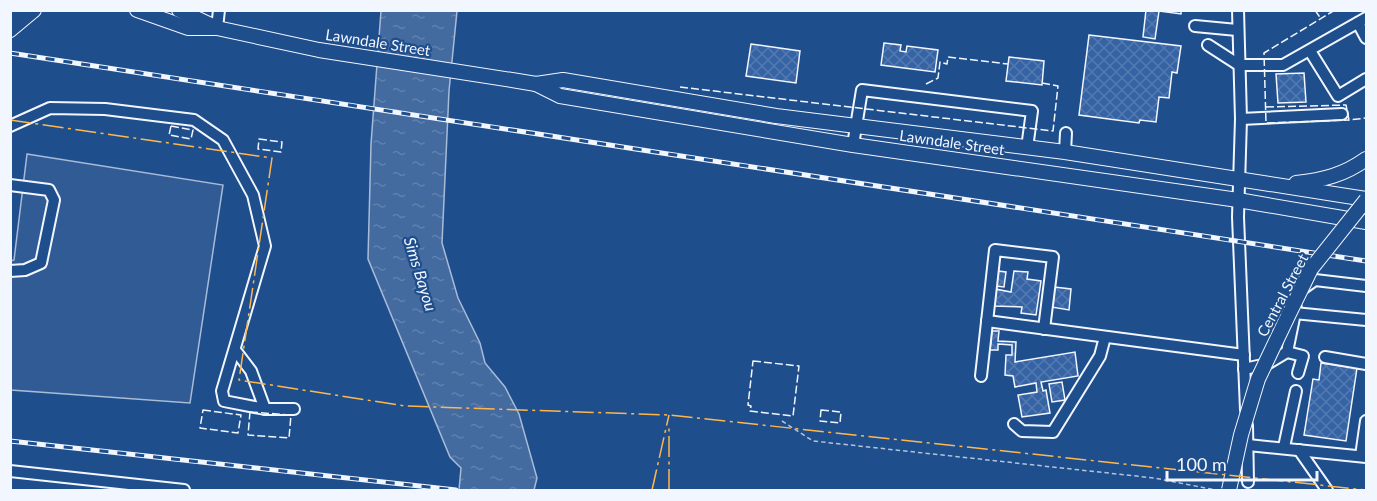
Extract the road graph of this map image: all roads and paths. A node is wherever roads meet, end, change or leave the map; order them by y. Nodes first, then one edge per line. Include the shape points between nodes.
1 (16, 10) edge
2 (34, 10) edge
3 (137, 10) edge
4 (179, 10) edge
5 (219, 10) edge
6 (1238, 10) edge
7 (10, 15) edge
8 (1362, 20) edge
9 (1195, 26) dead end
10 (217, 28) junction
11 (10, 30) edge
12 (1237, 30) junction
13 (1366, 38) edge
14 (1208, 45) dead end
15 (1310, 51) junction
16 (1239, 65) junction
17 (1366, 79) edge
18 (536, 84) junction
19 (1342, 114) dead end
20 (1241, 119) junction
21 (10, 126) edge
22 (856, 127) junction
23 (1066, 133) dead end
24 (853, 145) junction
25 (1027, 148) junction
26 (1065, 152) junction
27 (1366, 159) edge
28 (1239, 178) junction
29 (10, 185) edge
30 (1279, 185) junction
31 (1366, 199) edge
32 (1238, 200) junction
33 (1366, 222) edge
34 (10, 271) edge
35 (1366, 286) edge
36 (1294, 313) junction
37 (1366, 320) edge
38 (987, 321) junction
39 (1044, 329) junction
40 (1105, 337) junction
41 (235, 350) junction
42 (1287, 352) junction
43 (1244, 355) junction
44 (1325, 357) dead end
45 (1366, 364) edge
46 (1244, 369) junction
47 (1298, 373) dead end
48 (981, 376) dead end
49 (1296, 391) dead end
50 (265, 409) junction
51 (294, 409) dead end
52 (782, 421) dead end
53 (1366, 421) edge
54 (1014, 424) dead end
55 (1248, 445) junction
56 (1284, 447) junction
57 (1299, 450) junction
58 (1364, 456) edge
59 (10, 471) edge
60 (1248, 482) dead end
61 (183, 490) edge
62 (1217, 490) edge
63 (1229, 490) edge
64 (1327, 490) edge

1 - 7 main road
2 - 11 main road
3 - 10 main road, Lawndale Street via 188,28
4 - 10 main road, Lawndale Street
5 - 10 street
6 - 12 street, Central Street
8 - 13 street
8 - 15 street
9 - 12 street
10 - 18 main road, Lawndale Street via 319,50
12 - 16 street, Central Street
14 - 16 street
15 - 16 street via 1283,65
15 - 17 street via 1338,96
16 - 20 street, Central Street
18 - 22 main road, Lawndale Street via 563,80
18 - 24 main road, Lawndale Street via 560,96
19 - 20 street
20 - 28 street, Central Street
21 - 41 street via 50,108 105,109 194,120 223,140 253,195 265,246
22 - 24 street
22 - 25 main road, Lawndale Street
22 - 25 street via 862,90 924,95 1032,111
23 - 26 street
24 - 32 main road, Lawndale Street
25 - 26 main road, Lawndale Street
26 - 28 main road, Lawndale Street
27 - 30 main road via 1325,180
28 - 30 main road, Lawndale Street
28 - 32 street, Central Street
29 - 34 street via 49,190 54,200 41,263
30 - 31 main road, Lawndale Street
31 - 63 main road, Central Street, bridge via 1311,269 1288,316 1258,380
32 - 33 main road, Lawndale Street
32 - 43 street, Central Street
35 - 36 street via 1315,280 1301,290
36 - 37 street
36 - 42 street
38 - 39 street
38 - 39 street via 995,250 1053,257
38 - 48 street
39 - 40 street
40 - 43 street
40 - 54 street via 1101,356 1053,432 1022,431
41 - 50 street via 251,371
41 - 50 street via 222,391 224,401
42 - 46 street via 1267,364
42 - 47 street via 1304,356
43 - 46 street, Central Street
44 - 45 street
46 - 55 street, Central Street
49 - 56 street
50 - 51 street
52 - 62 path via 813,441 1154,478
53 - 58 street
55 - 56 street
55 - 60 street, Central Street
56 - 57 street
57 - 58 street
57 - 64 street
59 - 61 street

